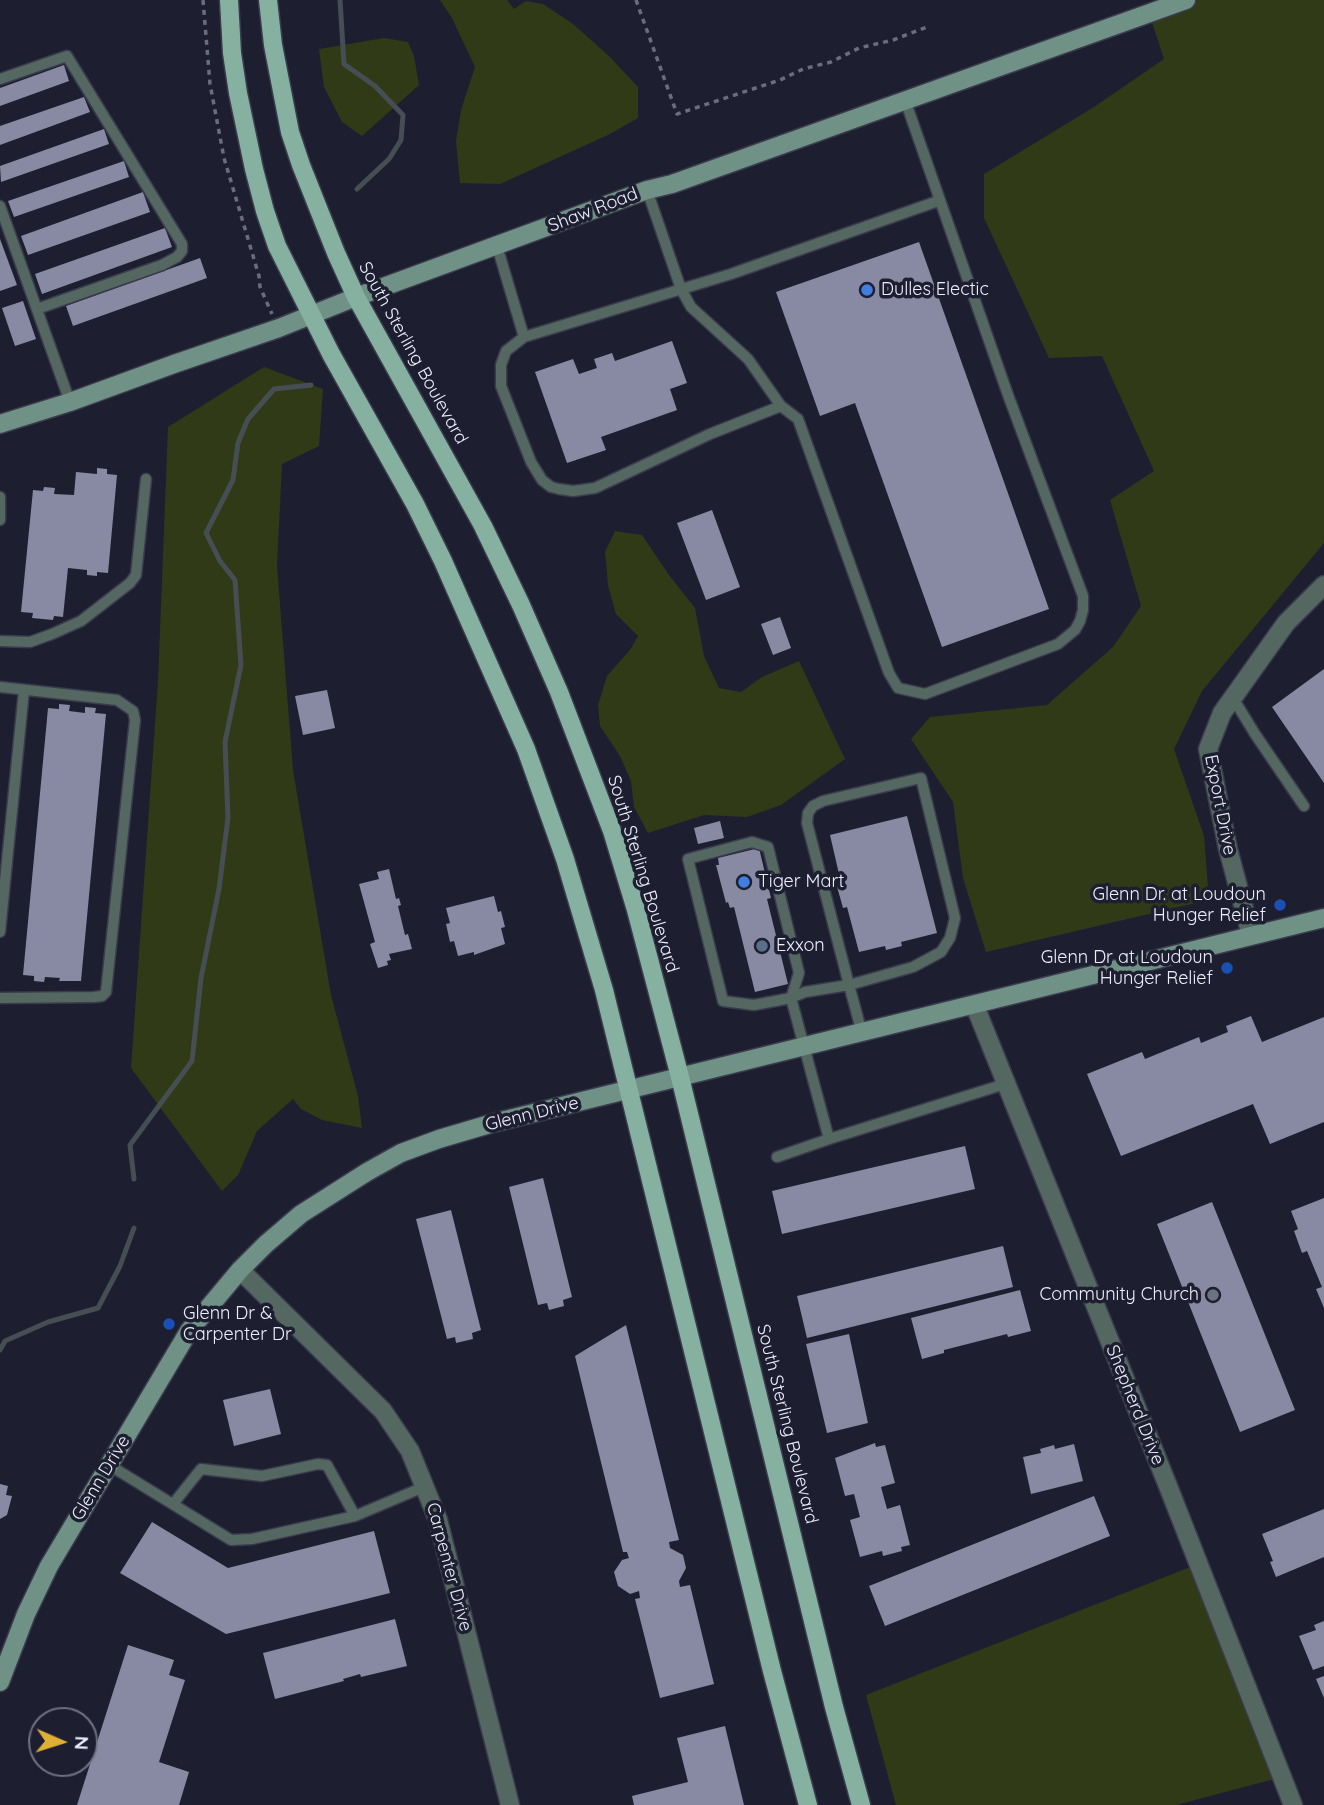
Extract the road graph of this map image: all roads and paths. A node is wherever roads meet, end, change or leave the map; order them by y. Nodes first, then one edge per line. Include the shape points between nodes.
1 (203, 0) edge
2 (229, 0) edge
3 (268, 0) edge
4 (636, 0) edge
5 (1186, 0) edge
6 (927, 27) dead end
7 (0, 79) edge
8 (905, 100) junction
9 (647, 190) junction
10 (939, 201) junction
11 (0, 206) edge
12 (497, 246) junction
13 (681, 289) junction
14 (356, 297) junction
15 (37, 309) junction
16 (311, 315) junction
17 (279, 328) junction
18 (524, 337) junction
19 (70, 402) junction
20 (781, 406) junction
21 (0, 424) edge
22 (146, 479) dead end
23 (0, 497) edge
24 (0, 518) edge
25 (1324, 585) edge
26 (0, 641) edge
27 (0, 687) edge
28 (24, 690) junction
29 (1233, 698) junction
30 (1304, 806) dead end
31 (1324, 918) edge
32 (0, 932) edge
33 (1251, 936) junction
34 (849, 985) junction
35 (0, 998) edge
36 (791, 998) junction
37 (975, 1006) junction
38 (862, 1032) junction
39 (802, 1047) junction
40 (680, 1077) junction
41 (1005, 1084) junction
42 (629, 1089) junction
43 (829, 1139) junction
44 (777, 1157) dead end
45 (240, 1270) junction
46 (109, 1465) junction
47 (426, 1486) junction
48 (173, 1504) junction
49 (355, 1516) junction
50 (4, 1655) edge
51 (0, 1682) edge
52 (510, 1805) edge
53 (808, 1805) edge
54 (861, 1805) edge
55 (1293, 1805) edge

1 - 17 path via 210,83 224,158 260,287
2 - 16 main road via 238,93 260,190 277,246
3 - 14 main road, South Sterling Boulevard via 290,132
4 - 6 path via 677,114
5 - 8 street, Shaw Road
7 - 15 lane via 66,56 182,244 177,257 162,265
8 - 9 street, Shaw Road
8 - 10 lane
9 - 12 street, Shaw Road
9 - 13 lane
10 - 13 lane
10 - 20 lane via 1083,596 1075,629 1058,644 925,694 898,688 798,419
11 - 15 lane
12 - 14 street, Shaw Road
12 - 18 lane
13 - 18 lane
13 - 20 lane via 691,307 748,359
14 - 16 street, Shaw Road
14 - 40 main road, South Sterling Boulevard via 483,526 559,692 612,831
15 - 19 lane
16 - 17 street, Shaw Road
16 - 42 main road via 415,504 526,748 585,923
17 - 19 street, Shaw Road
18 - 20 lane via 506,351 501,386 531,462 551,487 573,491 596,488
19 - 21 street, Shaw Road
22 - 26 lane via 136,575 130,583 62,630 30,642
23 - 24 lane
25 - 29 street, Export Drive via 1286,623
27 - 28 lane
28 - 32 lane
28 - 35 lane via 117,699 133,712 135,720 106,992 94,997
29 - 30 lane
29 - 33 street, Export Drive via 1208,749
31 - 33 street, Glenn Drive
33 - 37 street, Glenn Drive
34 - 34 lane via 808,813 823,801 921,778 955,918 950,938 941,952 914,967
34 - 36 lane
34 - 38 lane
36 - 36 lane via 799,973 768,847 752,842 688,859 723,1001 754,1005
36 - 39 lane
37 - 38 street, Glenn Drive
37 - 41 street, Shepherd Drive
38 - 39 street, Glenn Drive
39 - 40 street, Glenn Drive
39 - 43 lane
40 - 42 street, Glenn Drive
40 - 54 main road, South Sterling Boulevard
41 - 43 lane
41 - 55 street, Shepherd Drive
42 - 45 street, Glenn Drive via 401,1153 301,1214
42 - 53 main road
43 - 44 lane
45 - 46 street, Glenn Drive via 189,1331
45 - 47 street, Carpenter Drive via 383,1411 410,1451
46 - 48 lane
46 - 50 street, Glenn Drive via 50,1564
47 - 49 lane
47 - 52 street, Carpenter Drive
48 - 49 lane via 231,1540
48 - 49 lane via 201,1469 262,1476 317,1464 327,1465
50 - 51 street, Glenn Drive

